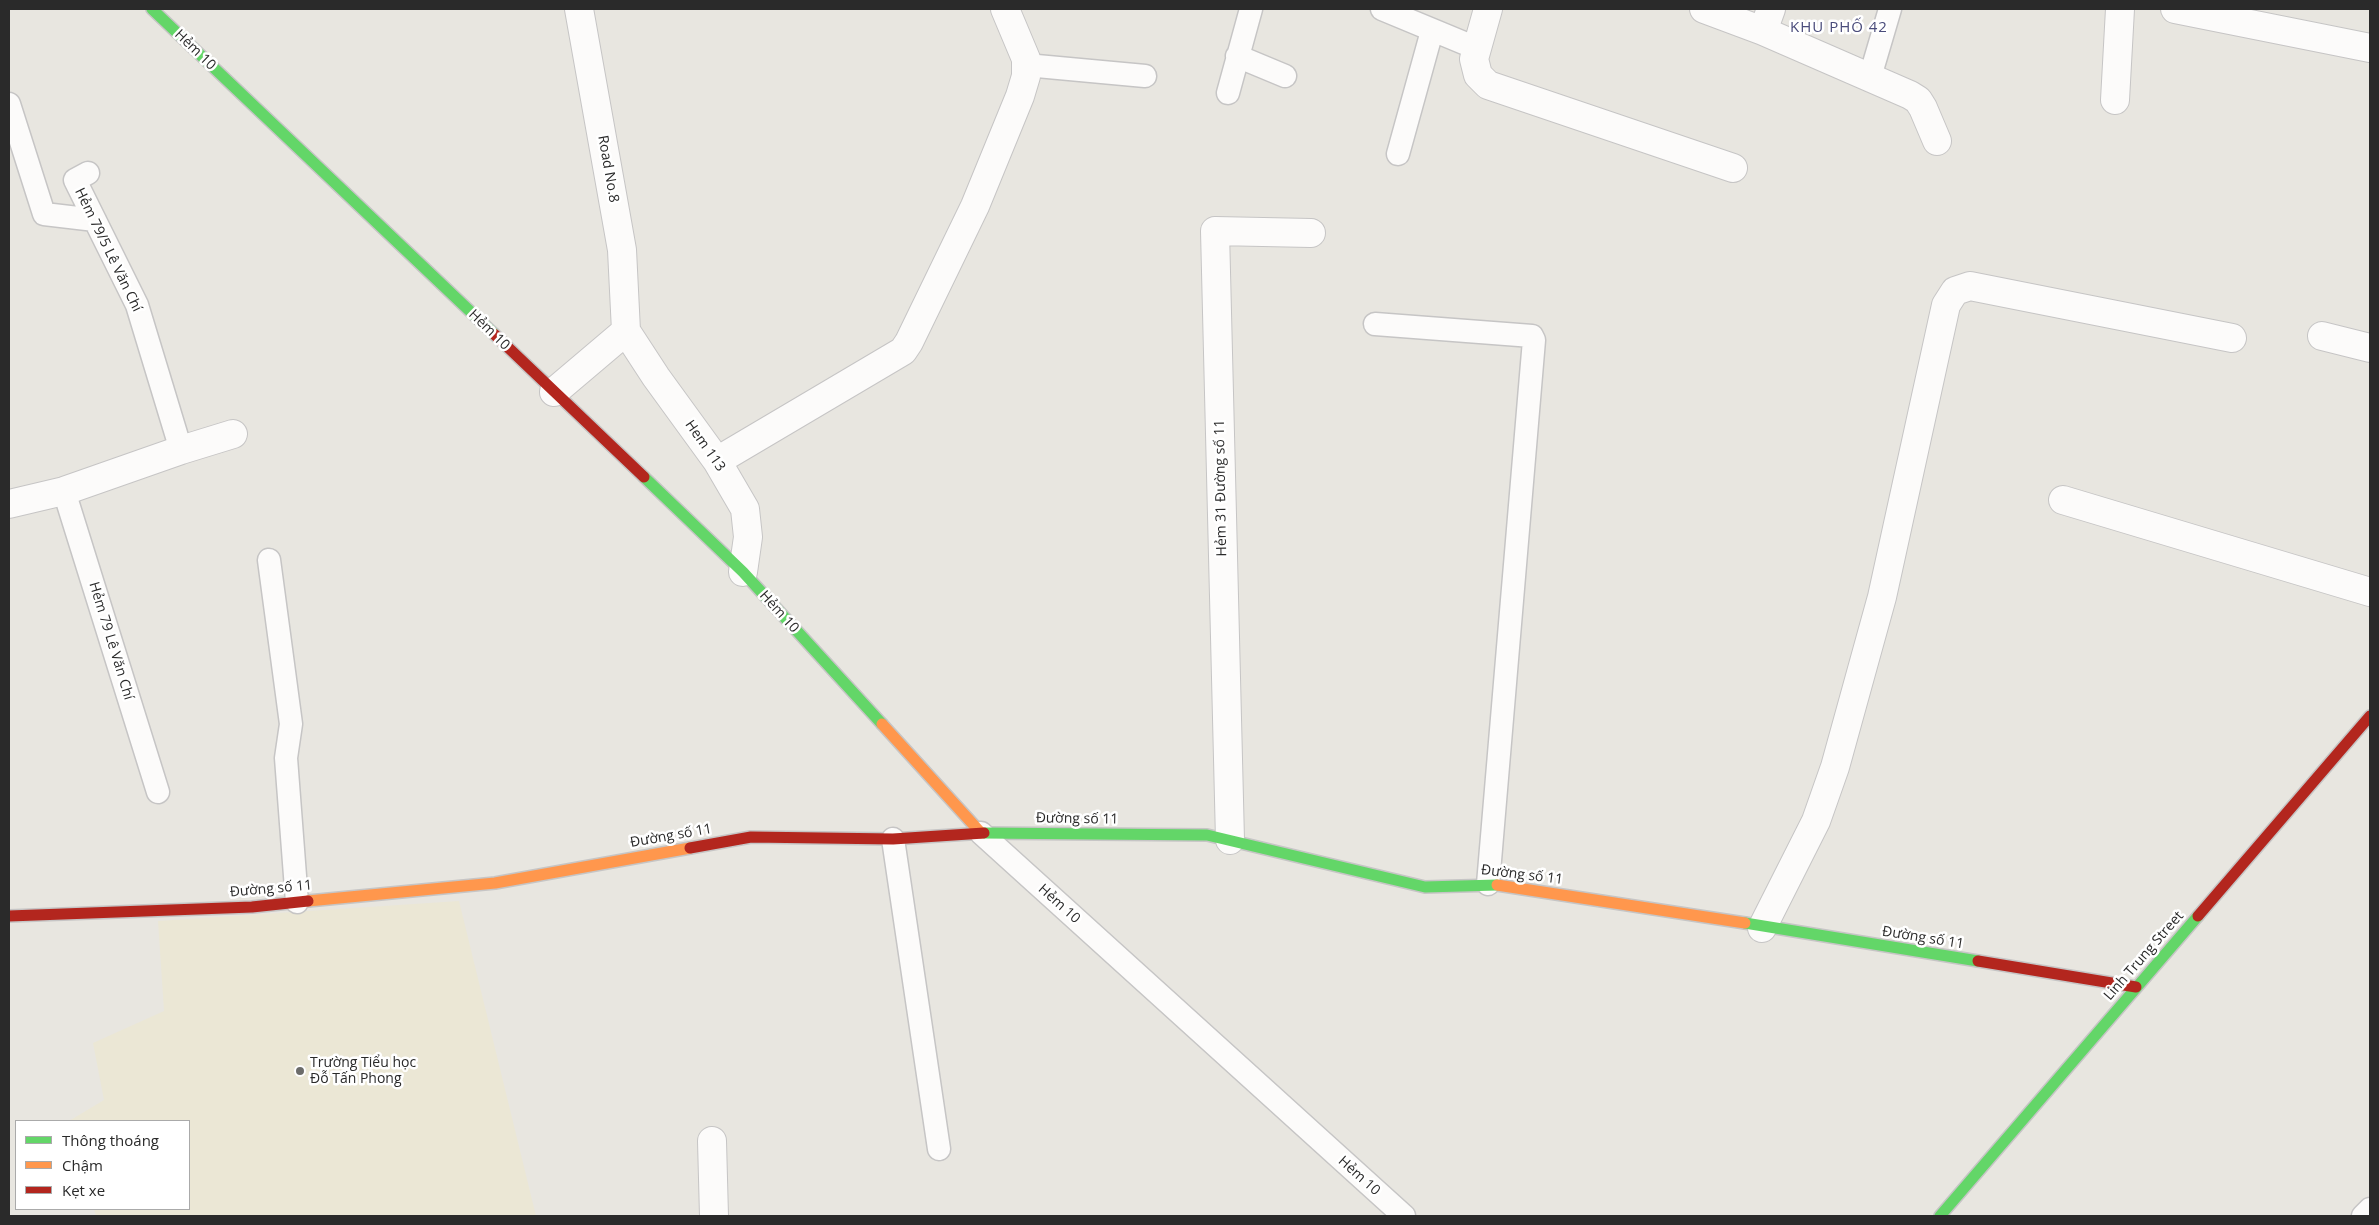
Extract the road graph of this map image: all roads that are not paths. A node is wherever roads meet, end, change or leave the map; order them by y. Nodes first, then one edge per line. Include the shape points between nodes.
1 (152, 9) edge
2 (579, 9) edge
3 (1005, 9) edge
4 (1251, 9) edge
5 (1382, 9) edge
6 (1488, 9) edge
7 (1704, 9) edge
8 (1890, 9) edge
9 (2120, 9) edge
10 (2175, 9) edge
11 (1767, 20) edge
12 (1432, 31) junction
13 (1476, 48) junction
14 (2370, 48) edge
15 (1237, 56) junction
16 (1026, 66) junction
17 (1145, 76) dead end
18 (1285, 76) dead end
19 (1870, 78) junction
20 (1228, 93) dead end
21 (2115, 100) dead end
22 (9, 104) edge
23 (1937, 141) dead end
24 (1398, 154) dead end
25 (1732, 168) dead end
26 (88, 173) dead end
27 (95, 220) junction
28 (1311, 233) dead end
29 (1375, 324) dead end
30 (626, 331) junction
31 (2322, 336) dead end
32 (2232, 338) dead end
33 (2370, 348) edge
34 (554, 392) junction
35 (233, 434) dead end
36 (181, 450) junction
37 (717, 461) junction
38 (64, 491) junction
39 (2063, 500) dead end
40 (9, 504) edge
41 (269, 560) dead end
42 (743, 572) junction
43 (2370, 592) edge
44 (2370, 716) edge
45 (158, 792) dead end
46 (981, 833) junction
47 (893, 839) junction
48 (1230, 840) junction
49 (1488, 884) junction
50 (297, 902) junction
51 (9, 916) edge
52 (1762, 928) junction
53 (2136, 987) junction
54 (712, 1141) dead end
55 (939, 1148) dead end
56 (2370, 1209) edge
57 (714, 1216) edge
58 (1404, 1216) edge
59 (1940, 1216) edge
60 (2363, 1216) edge

1 - 34 street, Hẻm 10
2 - 30 street, Road No.8 via 622,250
3 - 16 street
4 - 15 lane
5 - 12 lane
6 - 13 street
7 - 11 street
8 - 19 lane
9 - 21 street
10 - 14 street
11 - 19 street
12 - 13 lane
12 - 24 lane
13 - 25 street via 1474,59 1478,75 1488,85
15 - 18 lane
15 - 20 lane
16 - 17 lane
16 - 37 street via 1020,96 975,206 903,351
19 - 23 street via 1918,100
22 - 27 lane via 44,214
26 - 27 lane, Hẻm 79/5 Lê Văn Chí via 74,180
27 - 36 lane, Hẻm 79/5 Lê Văn Chí via 137,305
28 - 48 street, Hẻm 31 Đường số 11 via 1215,231
29 - 49 lane via 1532,336 1534,340
30 - 34 street
30 - 37 street, Hem 113
31 - 33 street
32 - 52 street via 1970,286 1955,292 1946,305 1882,597 1835,767 1816,821
34 - 42 street, Hẻm 10
35 - 36 street
36 - 38 street
37 - 42 street, Hem 113 via 745,509 748,537
38 - 40 street
38 - 45 lane, Hẻm 79 Lê Văn Chí
39 - 43 street
41 - 50 lane via 291,724 286,758
42 - 46 street, Hẻm 10
44 - 53 street, Linh Trung Street
46 - 47 street, Đường số 11
46 - 48 street, Đường số 11 via 1207,835
46 - 58 lane, Hẻm 10
47 - 50 street, Đường số 11 via 751,837 495,883
47 - 55 lane
48 - 49 street, Đường số 11 via 1425,887
49 - 52 street, Đường số 11 via 1641,906
50 - 51 street, Đường số 11 via 252,907
52 - 53 street, Đường số 11
53 - 59 street, Linh Trung Street
54 - 57 street
56 - 60 lane

